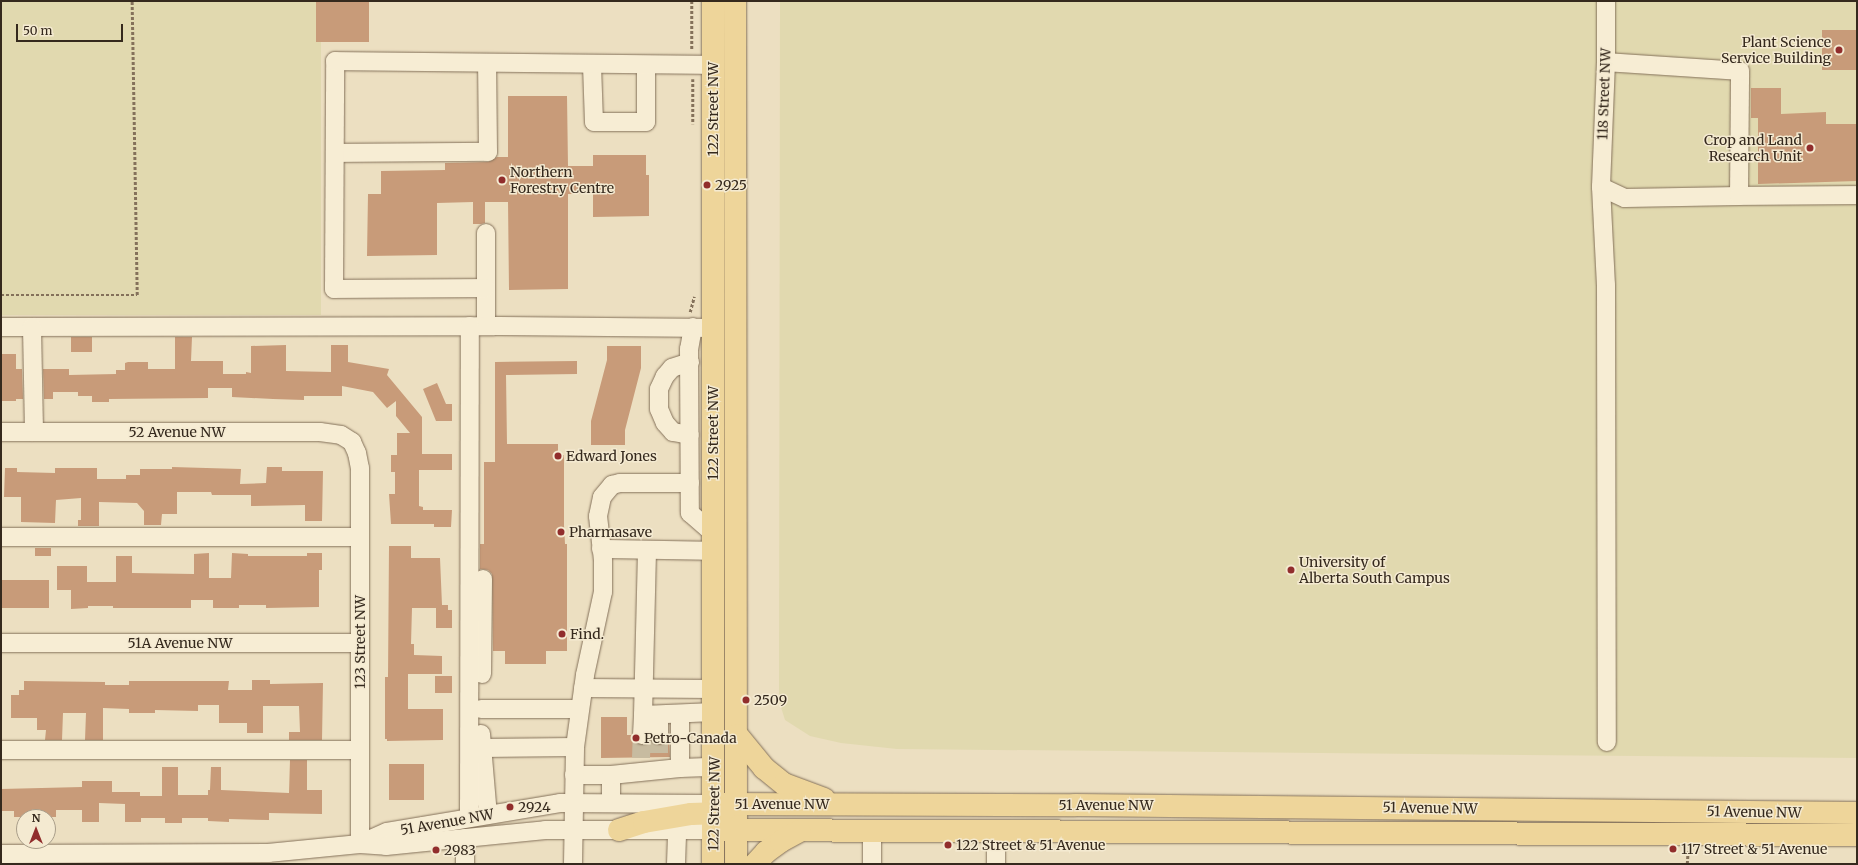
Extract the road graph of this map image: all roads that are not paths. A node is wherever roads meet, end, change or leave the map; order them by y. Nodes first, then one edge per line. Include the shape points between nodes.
1 (713, 1) edge
2 (735, 1) edge
3 (1606, 1) edge
4 (1606, 62) junction
5 (487, 63) junction
6 (592, 64) junction
7 (646, 65) junction
8 (703, 66) junction
9 (334, 153) junction
10 (1601, 187) junction
11 (1857, 195) edge
12 (1739, 196) junction
13 (486, 233) dead end
14 (486, 288) junction
15 (478, 326) junction
16 (1, 327) edge
17 (32, 327) junction
18 (697, 327) junction
19 (690, 362) junction
20 (1, 432) edge
21 (34, 432) junction
22 (690, 435) junction
23 (352, 442) joint
24 (690, 483) junction
25 (1, 537) edge
26 (360, 537) junction
27 (713, 542) junction
28 (601, 549) junction
29 (646, 550) junction
30 (483, 579) dead end
31 (1, 643) edge
32 (360, 643) junction
33 (583, 688) junction
34 (643, 689) junction
35 (714, 689) junction
36 (481, 709) junction
37 (579, 709) junction
38 (714, 712) junction
39 (680, 714) junction
40 (651, 715) junction
41 (651, 735) tunnel mouth
42 (737, 735) junction
43 (1607, 742) dead end
44 (575, 747) junction
45 (481, 748) junction
46 (1, 750) edge
47 (360, 750) junction
48 (715, 767) junction
49 (680, 768) junction
50 (574, 775) junction
51 (610, 775) junction
52 (573, 802) junction
53 (611, 802) junction
54 (840, 804) junction
55 (901, 805) junction
56 (1857, 813) edge
57 (488, 815) junction
58 (714, 816) junction
59 (469, 818) junction
60 (737, 818) junction
61 (573, 830) junction
62 (619, 830) junction
63 (677, 830) junction
64 (801, 830) junction
65 (872, 831) junction
66 (996, 832) junction
67 (1857, 835) edge
68 (465, 838) junction
69 (360, 844) junction
70 (12, 857) edge
71 (465, 864) edge
72 (573, 864) edge
73 (676, 864) edge
74 (713, 864) edge
75 (736, 864) edge
76 (755, 864) edge
77 (872, 864) edge
78 (996, 864) edge

1 - 8 main road, 122 Street NW
2 - 42 main road, 122 Street NW
3 - 4 street, 118 Street NW
4 - 10 street, 118 Street NW
4 - 12 street via 1740,71
5 - 6 street
5 - 9 street via 488,152
5 - 9 street via 335,61
6 - 7 street
6 - 7 street via 594,122 646,122
7 - 8 street
8 - 18 main road, 122 Street NW
9 - 14 street via 334,289
10 - 12 street via 1625,198
10 - 43 street, 118 Street NW via 1606,284
11 - 12 street
13 - 14 street
14 - 15 street
15 - 17 street
15 - 18 street
15 - 59 street
16 - 17 street
17 - 21 street
18 - 19 street via 689,349
18 - 27 main road, 122 Street NW
19 - 22 street
19 - 22 street via 672,368 659,389 659,409 665,423 673,432
20 - 21 street, 52 Avenue NW
21 - 23 street, 52 Avenue NW via 320,432 341,435
22 - 24 street
23 - 26 street, 123 Street NW via 360,468
24 - 27 street via 690,513
24 - 28 street via 612,485 605,491 600,504 598,516
25 - 26 street
26 - 32 street, 123 Street NW
27 - 29 street
27 - 35 main road, 122 Street NW
28 - 29 street
28 - 33 street via 603,592
29 - 34 street
30 - 36 street
31 - 32 street, 51A Avenue NW
32 - 47 street, 123 Street NW
33 - 34 street
33 - 37 street
34 - 35 street
34 - 40 street
35 - 38 main road, 122 Street NW
36 - 37 street
36 - 45 street
37 - 44 street
38 - 39 street
38 - 48 main road, 122 Street NW
39 - 40 street
39 - 49 street
40 - 41 street
42 - 54 main road via 764,768 784,784
42 - 60 main road, 122 Street NW
44 - 45 street
44 - 50 street
45 - 57 street
46 - 47 street
47 - 69 street, 123 Street NW
48 - 49 street
48 - 58 main road, 122 Street NW
49 - 51 street via 641,766
50 - 51 street
50 - 52 street
51 - 53 street
52 - 53 street, 51 Avenue NW
52 - 57 street, 51 Avenue NW
52 - 61 street
53 - 58 street, 51 Avenue NW
54 - 55 main road, 51 Avenue NW
54 - 60 main road, 51 Avenue NW
55 - 56 main road, 51 Avenue NW
55 - 60 main road via 877,809
57 - 59 street, 51 Avenue NW
58 - 60 main road, 51 Avenue NW
58 - 62 main road via 691,814 644,822
58 - 63 street, 51 Avenue NW
58 - 74 main road, 122 Street NW
59 - 69 street, 51 Avenue NW via 387,832
60 - 64 main road, 51 Avenue NW
60 - 75 main road, 122 Street NW
61 - 62 street, 51 Avenue NW
61 - 68 street, 51 Avenue NW
61 - 72 street
62 - 63 street, 51 Avenue NW
63 - 73 street
64 - 65 main road, 51 Avenue NW
64 - 76 main road via 766,852
65 - 66 main road, 51 Avenue NW
65 - 77 street
66 - 67 main road, 51 Avenue NW
66 - 78 street
68 - 69 street, 51 Avenue NW via 386,846
68 - 71 street
69 - 70 street, 51 Avenue NW via 268,853

